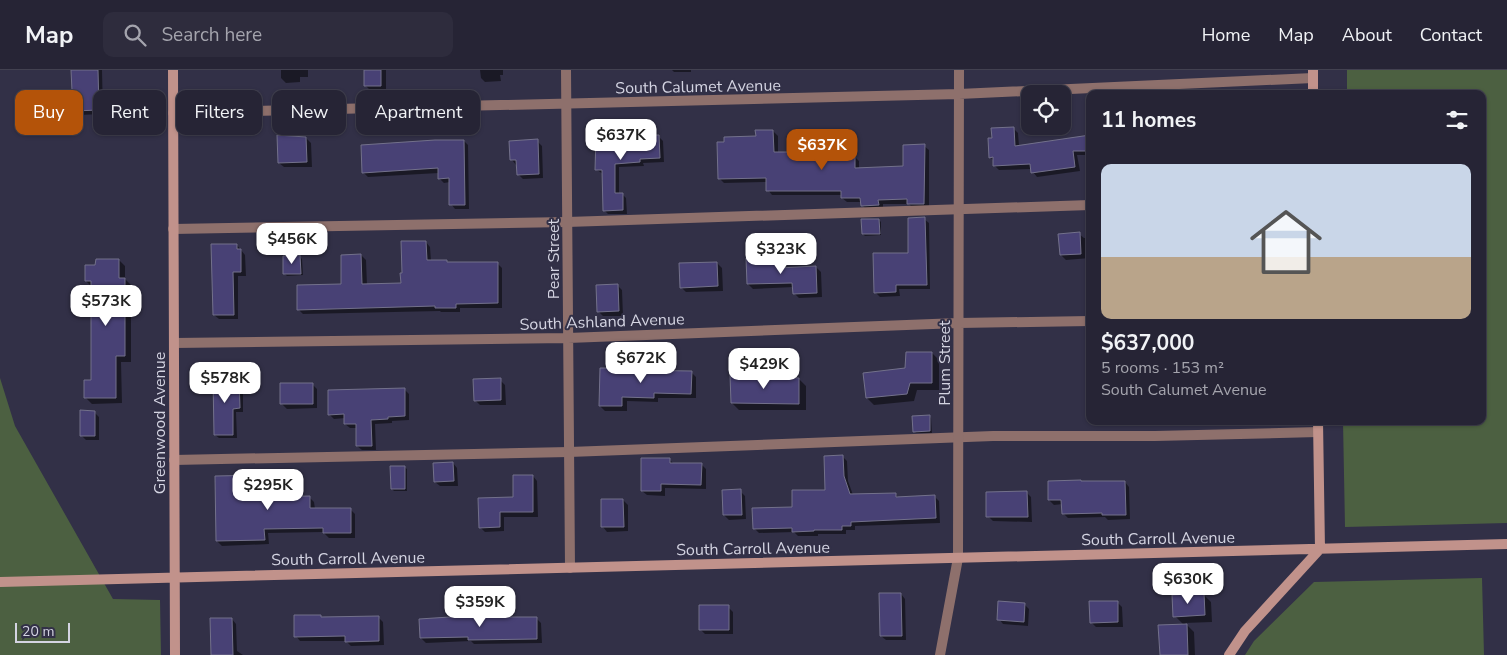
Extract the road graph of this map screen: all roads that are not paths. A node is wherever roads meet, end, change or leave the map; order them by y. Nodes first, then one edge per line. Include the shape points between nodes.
1 (173, 70) edge
2 (566, 70) edge
3 (959, 70) edge
4 (1313, 74) edge
5 (1313, 90) edge
6 (959, 94) junction
7 (566, 104) junction
8 (173, 114) junction
9 (1086, 205) edge
10 (959, 208) junction
11 (567, 222) junction
12 (174, 229) junction
13 (1086, 320) edge
14 (959, 323) junction
15 (568, 338) junction
16 (174, 344) junction
17 (1318, 425) edge
18 (1318, 432) junction
19 (958, 437) junction
20 (569, 452) junction
21 (174, 460) junction
22 (1507, 544) edge
23 (1320, 549) junction
24 (958, 558) junction
25 (570, 568) junction
26 (175, 578) junction
27 (0, 582) edge
28 (175, 655) edge
29 (940, 655) edge
30 (1229, 655) edge

1 - 8 street, Greenwood Avenue
2 - 7 street, Pear Street
3 - 6 street, Plum Street
4 - 5 street
4 - 6 street, South Calumet Avenue
6 - 7 street, South Calumet Avenue
6 - 10 street, Plum Street
7 - 8 street, South Calumet Avenue
7 - 11 street, Pear Street
8 - 12 street, Greenwood Avenue
9 - 10 street
10 - 11 street
10 - 14 street, Plum Street
11 - 12 street
11 - 15 street, Pear Street
12 - 16 street, Greenwood Avenue
13 - 14 street, South Ashland Avenue
14 - 15 street, South Ashland Avenue
14 - 19 street, Plum Street
15 - 16 street, South Ashland Avenue
15 - 20 street, Pear Street
16 - 21 street, Greenwood Avenue
17 - 18 street
18 - 19 street
18 - 23 street
19 - 20 street
19 - 24 street, Plum Street
20 - 21 street
20 - 25 street, Pear Street
21 - 26 street, Greenwood Avenue
22 - 23 street, South Carroll Avenue
23 - 24 street, South Carroll Avenue
23 - 30 street via 1245,631
24 - 25 street, South Carroll Avenue
24 - 29 street, Plum Street
25 - 26 street, South Carroll Avenue
26 - 27 street, South Carroll Avenue
26 - 28 street, Greenwood Avenue

